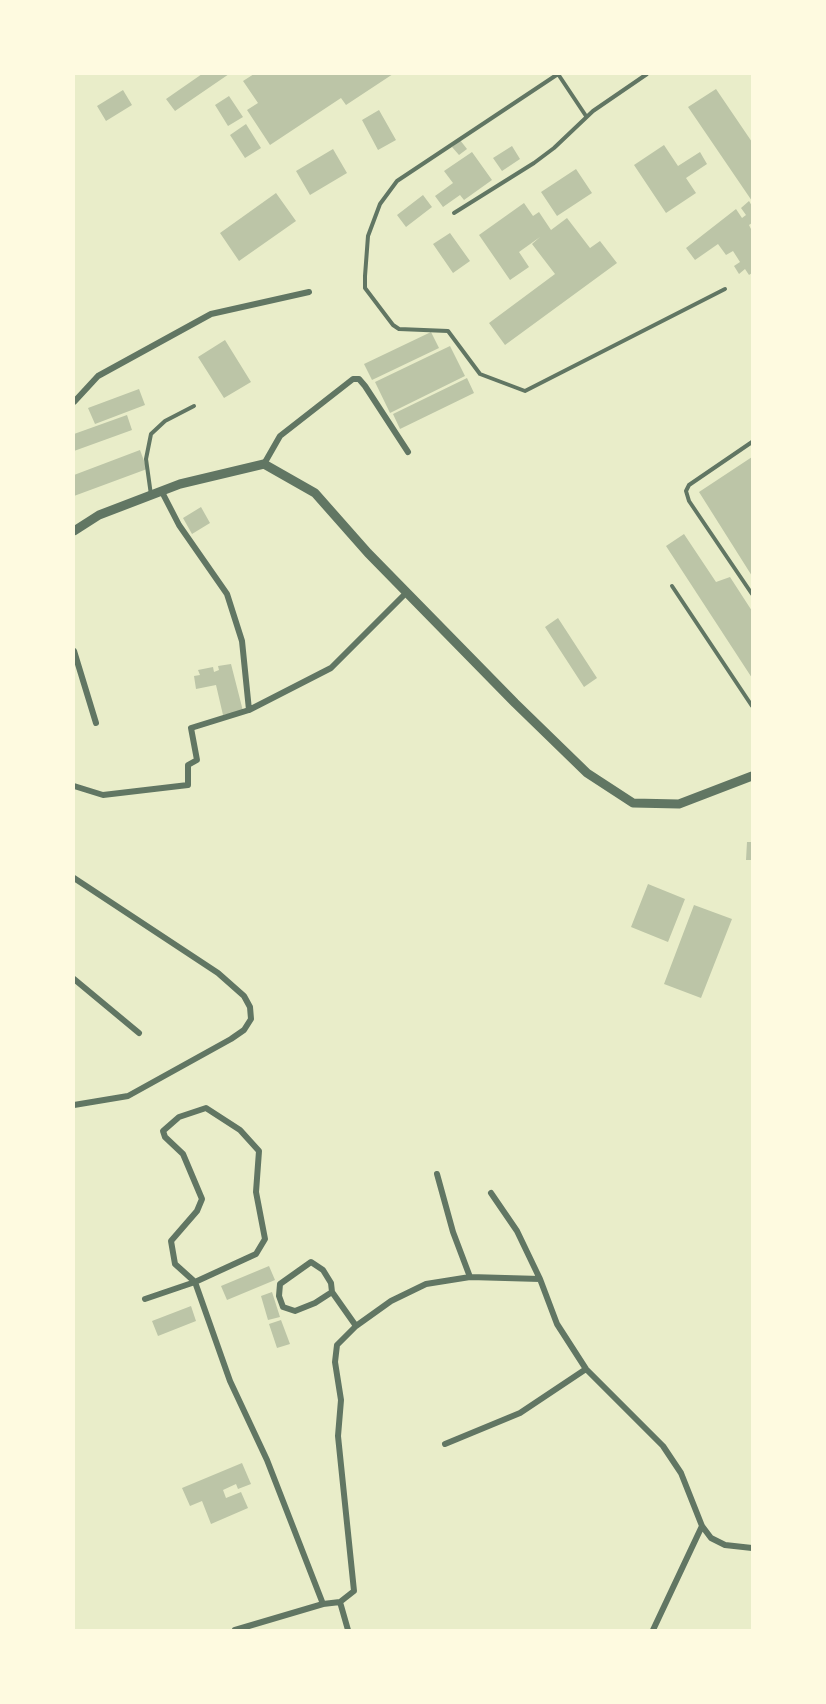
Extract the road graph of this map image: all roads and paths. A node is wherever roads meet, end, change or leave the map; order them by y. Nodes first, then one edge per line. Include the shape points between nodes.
1 (647, 74) edge
2 (586, 117) junction
3 (454, 213) dead end
4 (724, 289) dead end
5 (309, 292) dead end
6 (74, 402) edge
7 (194, 406) dead end
8 (753, 442) edge
9 (408, 452) dead end
10 (264, 464) junction
11 (162, 492) junction
12 (151, 496) junction
13 (74, 531) edge
14 (672, 586) dead end
15 (406, 593) junction
16 (753, 594) edge
17 (74, 651) edge
18 (753, 706) edge
19 (249, 710) junction
20 (96, 723) dead end
21 (753, 776) edge
22 (74, 786) edge
23 (74, 878) edge
24 (74, 979) edge
25 (139, 1033) dead end
26 (74, 1106) edge
27 (437, 1174) dead end
28 (491, 1193) dead end
29 (470, 1277) junction
30 (540, 1279) junction
31 (195, 1282) junction
32 (332, 1292) junction
33 (145, 1299) dead end
34 (356, 1326) junction
35 (586, 1369) junction
36 (445, 1444) dead end
37 (702, 1526) junction
38 (753, 1548) edge
39 (340, 1602) junction
40 (323, 1604) junction
41 (235, 1630) edge
42 (348, 1630) edge
43 (653, 1630) edge

1 - 2 lane
2 - 3 lane via 541,158
2 - 4 lane via 558,74 397,181 380,204 368,236 364,276 365,288 393,326 448,331 480,374 525,391
5 - 6 street via 211,314 98,376
7 - 12 lane via 165,421 152,434 146,459
8 - 16 lane via 689,485 686,496
9 - 10 street via 365,386 359,379 353,379 280,436
10 - 11 street
10 - 15 street via 315,493
11 - 12 street
11 - 19 street via 178,525 227,594 242,641
12 - 13 street via 99,515
14 - 18 lane
15 - 19 street via 331,668
15 - 21 street via 587,773 633,803 679,804
17 - 20 street
19 - 22 street via 191,728 197,760 188,765 188,785 103,795
23 - 26 street via 218,973 244,996 251,1019 231,1039 128,1096
24 - 25 street
27 - 29 street
28 - 30 street via 517,1231
29 - 30 street
29 - 34 street via 426,1284 391,1301
30 - 35 street via 557,1324
31 - 31 street via 256,1254 265,1239 256,1192 259,1151 240,1130 206,1108 179,1117 163,1131 183,1154 202,1199 197,1211 171,1241 175,1264
31 - 33 street
31 - 40 street via 230,1381 267,1460
32 - 32 street via 295,1311 283,1307 279,1296 280,1284 311,1262 323,1270
32 - 34 street
34 - 39 street via 337,1345 334,1362 341,1400 338,1436 354,1591
35 - 36 street via 520,1413
35 - 37 street via 663,1446 681,1473
37 - 38 street via 711,1538 725,1545
37 - 43 street
39 - 40 street
39 - 42 street
40 - 41 street

